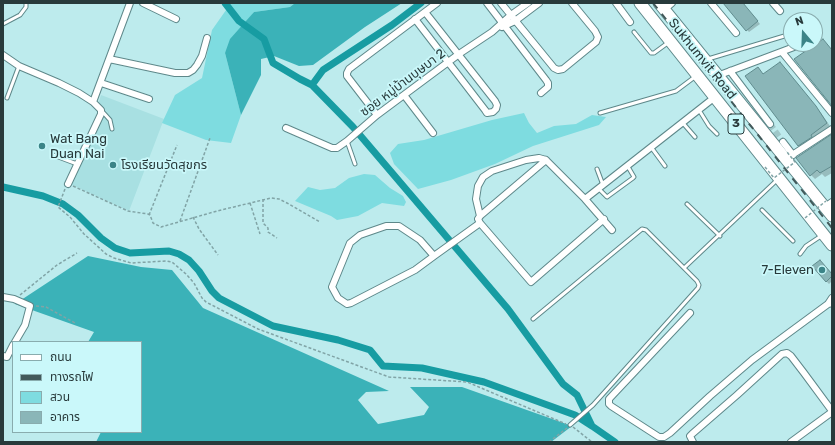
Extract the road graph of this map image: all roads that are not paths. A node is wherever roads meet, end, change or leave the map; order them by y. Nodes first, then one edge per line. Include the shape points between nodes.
1 (26, 3) edge
2 (130, 3) edge
3 (143, 3) edge
4 (437, 3) edge
5 (486, 3) edge
6 (501, 3) edge
7 (528, 3) edge
8 (539, 3) edge
9 (572, 3) edge
10 (616, 3) edge
11 (640, 3) edge
12 (711, 3) edge
13 (773, 3) edge
14 (664, 5) edge
15 (780, 11) dead end
16 (425, 12) junction
17 (511, 15) junction
18 (176, 19) dead end
19 (416, 19) junction
20 (515, 20) junction
21 (630, 22) dead end
22 (3, 24) edge
23 (504, 24) junction
24 (681, 31) junction
25 (634, 32) dead end
26 (736, 33) dead end
27 (783, 36) edge
28 (207, 38) dead end
29 (670, 41) junction
30 (782, 52) joint
31 (459, 54) junction
32 (3, 55) edge
33 (109, 59) junction
34 (704, 60) junction
35 (449, 62) junction
36 (19, 66) junction
37 (730, 71) junction
38 (697, 75) junction
39 (717, 76) junction
40 (101, 83) junction
41 (542, 93) dead end
42 (404, 95) junction
43 (715, 97) junction
44 (6, 98) dead end
45 (150, 99) dead end
46 (93, 102) junction
47 (699, 109) junction
48 (101, 110) junction
49 (832, 113) edge
50 (600, 114) dead end
51 (377, 115) junction
52 (682, 122) junction
53 (770, 124) tunnel mouth
54 (286, 128) dead end
55 (832, 128) edge
56 (112, 129) dead end
57 (433, 133) dead end
58 (717, 134) dead end
59 (695, 136) dead end
60 (347, 141) junction
61 (783, 142) tunnel mouth
62 (651, 147) junction
63 (53, 155) dead end
64 (789, 155) junction
65 (546, 160) junction
66 (77, 164) junction
67 (355, 164) dead end
68 (627, 165) junction
69 (665, 166) dead end
70 (598, 169) dead end
71 (779, 177) junction
72 (68, 184) road end
73 (601, 186) junction
74 (586, 199) junction
75 (828, 203) edge
76 (687, 204) dead end
77 (762, 210) dead end
78 (480, 216) junction
79 (832, 216) edge
80 (604, 219) junction
81 (480, 223) junction
82 (612, 230) dead end
83 (824, 234) junction
84 (720, 236) junction
85 (793, 241) dead end
86 (832, 244) edge
87 (800, 254) dead end
88 (434, 256) junction
89 (684, 268) junction
90 (3, 297) edge
91 (832, 298) edge
92 (830, 303) edge
93 (690, 313) dead end
94 (533, 319) dead end
95 (16, 341) edge
96 (12, 347) edge
97 (3, 356) edge
98 (832, 412) edge
99 (570, 425) road end
100 (693, 442) edge
101 (791, 442) edge

1 - 22 lane via 20,15
2 - 33 street
3 - 18 street
4 - 16 street
5 - 23 street
6 - 17 street
7 - 17 street, ซอย หมู่บ้านบุษบา 2
8 - 20 street
9 - 20 street via 598,37 596,42 564,69 554,68
10 - 21 street
11 - 29 highway, Sukhumvit Road / 3
12 - 26 street
13 - 15 street
14 - 24 highway, Sukhumvit Road / 3
16 - 19 street
16 - 31 street
17 - 20 street
17 - 23 street, ซอย หมู่บ้านบุษบา 2
19 - 35 street
19 - 51 street via 347,73
20 - 23 street
23 - 31 street, ซอย หมู่บ้านบุษบา 2
23 - 41 street via 546,80 548,86
24 - 29 highway
24 - 34 highway, Sukhumvit Road / 3
25 - 29 lane via 651,53
27 - 34 lane
28 - 33 street via 202,56 188,73 175,73
29 - 38 highway, Sukhumvit Road / 3
30 - 37 street
30 - 49 street
31 - 35 street, ซอย หมู่บ้านบุษบา 2
31 - 35 street via 495,101 497,105 493,112 487,112
32 - 36 street
33 - 40 street
34 - 39 highway, Sukhumvit Road / 3
35 - 42 street, ซอย หมู่บ้านบุษบา 2
36 - 44 lane
36 - 46 street via 59,83
37 - 39 street
37 - 53 street
38 - 43 highway, Sukhumvit Road / 3
38 - 50 lane via 676,91
39 - 64 highway, Sukhumvit Road / 3
40 - 45 street
40 - 46 street
42 - 51 street, ซอย หมู่บ้านบุษบา 2
42 - 57 street
43 - 47 street
43 - 71 highway, Sukhumvit Road / 3
46 - 48 street
47 - 52 street
47 - 58 lane
48 - 56 lane via 110,120
48 - 66 street
51 - 60 street, ซอย หมู่บ้านบุษบา 2
52 - 59 lane
52 - 62 street
54 - 60 street, ซอย หมู่บ้านบุษบา 2 via 332,148 337,148
55 - 64 street
60 - 67 lane
61 - 64 street
62 - 68 street
62 - 69 lane
63 - 66 lane
64 - 75 highway, Sukhumvit Road / 3
65 - 74 street
65 - 78 street
65 - 78 street via 526,160 492,171 484,177 478,186 476,199
66 - 72 street
68 - 73 street
68 - 73 lane via 633,178 607,197
70 - 73 lane
71 - 83 highway, Sukhumvit Road / 3
71 - 84 lane via 756,204
73 - 74 street
74 - 80 street
75 - 79 highway, Sukhumvit Road / 3
76 - 84 lane
77 - 85 lane
78 - 81 street
80 - 81 street via 531,282
80 - 82 street
81 - 88 street
83 - 86 highway, Sukhumvit Road / 3
83 - 87 lane via 806,246
84 - 89 lane
88 - 88 street via 415,270 351,303 346,304 338,298 332,287 350,243 360,235 386,226 400,226 420,240
89 - 94 lane via 642,229
89 - 99 lane via 697,281 698,288 593,405
90 - 95 street via 30,306 25,325
91 - 92 street
92 - 93 street via 752,360 670,433 659,437 611,406 609,399
96 - 97 street via 7,357
98 - 100 street via 791,356 787,353 782,354 692,434 690,436
98 - 101 street

